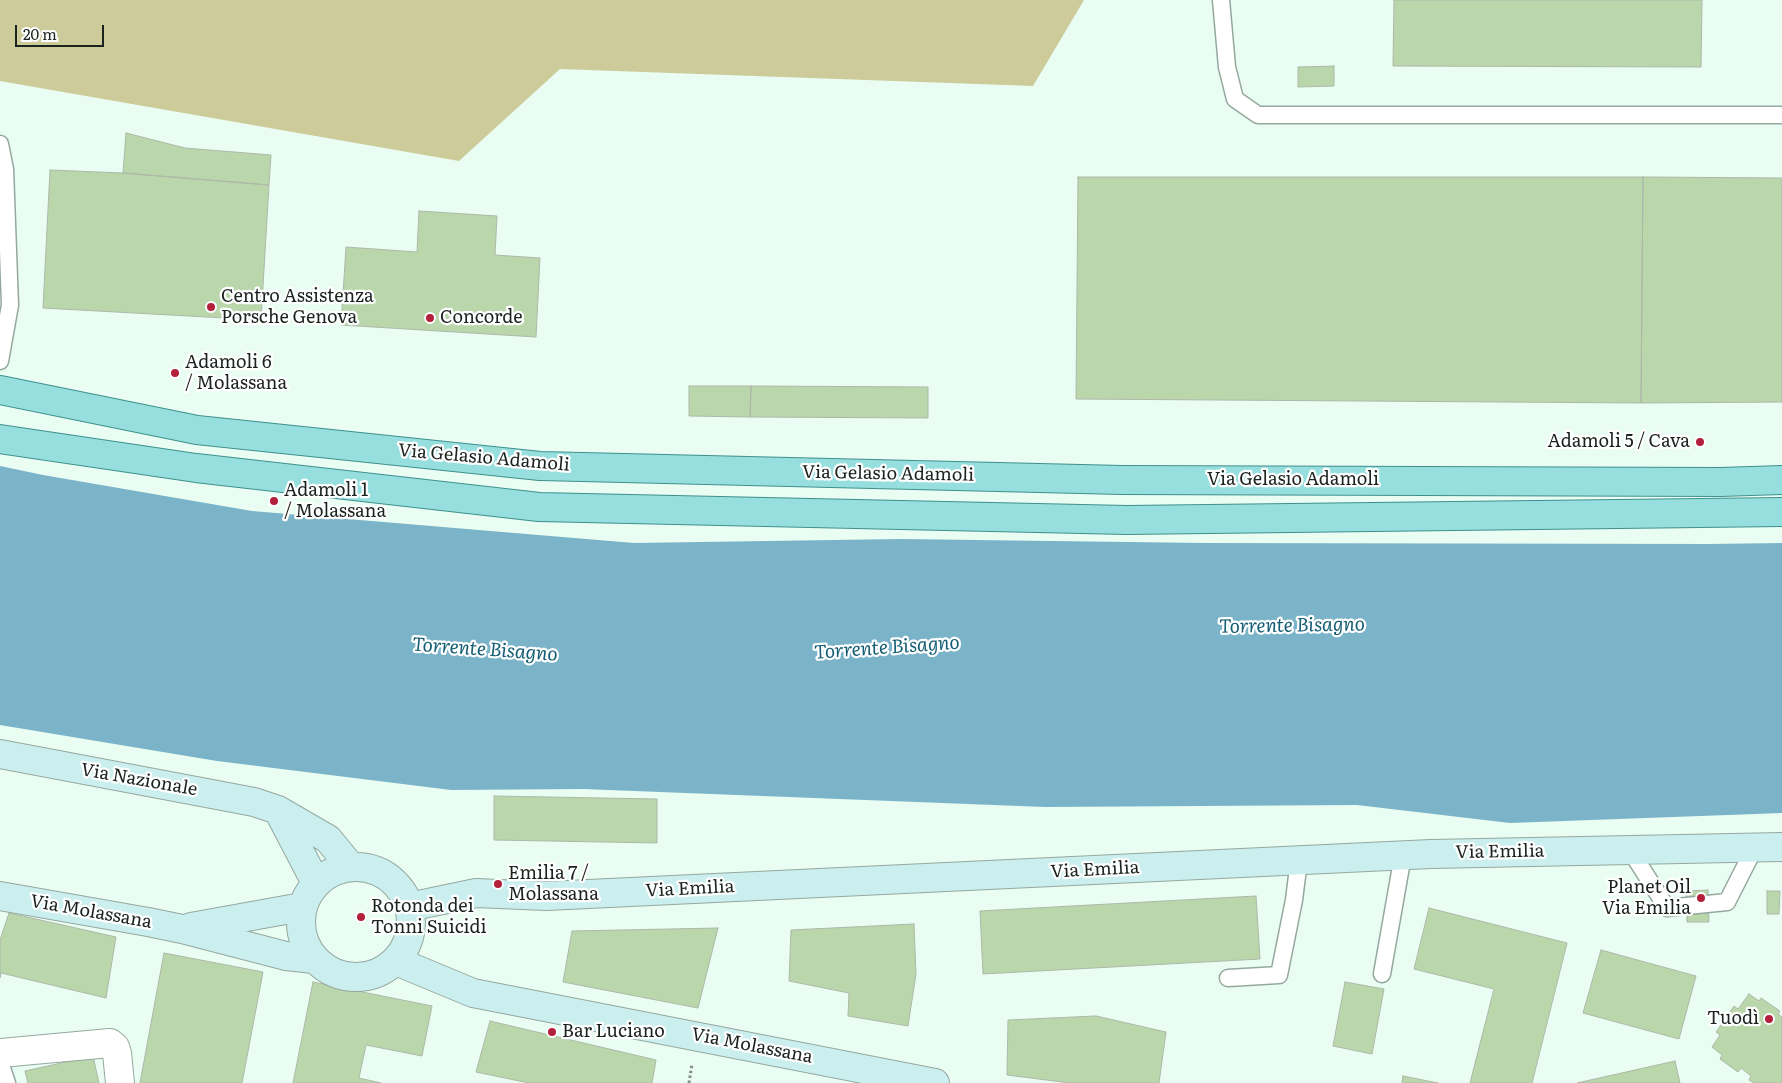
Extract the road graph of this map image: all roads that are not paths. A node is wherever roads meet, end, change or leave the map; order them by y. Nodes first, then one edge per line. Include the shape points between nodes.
1 (1221, 0) edge
2 (1782, 115) edge
3 (0, 144) edge
4 (0, 362) edge
5 (0, 390) edge
6 (0, 439) edge
7 (1782, 480) edge
8 (1782, 512) edge
9 (0, 754) edge
10 (278, 810) junction
11 (1755, 847) junction
12 (1782, 847) edge
13 (1630, 850) junction
14 (1403, 855) junction
15 (1299, 860) junction
16 (351, 866) junction
17 (316, 883) junction
18 (0, 896) edge
19 (302, 907) junction
20 (409, 907) junction
21 (182, 929) junction
22 (314, 959) junction
23 (396, 961) junction
24 (1382, 974) dead end
25 (1228, 978) dead end
26 (0, 1052) edge
27 (0, 1062) edge
28 (119, 1076) edge
29 (7, 1083) edge
30 (935, 1083) edge

1 - 2 lane via 1227,67 1235,99 1258,115
3 - 4 lane via 5,169 10,305
5 - 7 main road, Via Gelasio Adamoli via 197,430 540,466 1132,480
6 - 8 main road, Via Gelasio Adamoli via 196,468 539,507 1127,520
9 - 10 main road, Via Nazionale via 217,794
10 - 16 main road, Via Nazionale via 328,839
10 - 17 main road
11 - 12 main road, Via Emilia
11 - 13 main road, Via Emilia
11 - 13 lane via 1727,902 1667,908
13 - 14 main road, Via Emilia
14 - 15 main road, Via Emilia
14 - 24 lane
15 - 20 main road, Via Emilia via 546,896 476,893
15 - 25 lane via 1279,975
16 - 17 main road via 332,872
16 - 20 main road via 376,870 387,876 401,890
17 - 19 main road
18 - 21 main road, Via Molassana
19 - 21 main road, Via Molassana
19 - 22 main road via 302,934
20 - 23 main road via 410,933
21 - 22 main road, Via Molassana via 286,956
22 - 23 main road via 326,969 354,977 370,976
23 - 30 main road, Via Molassana via 473,993
26 - 28 street via 110,1043 117,1053
27 - 29 lane

